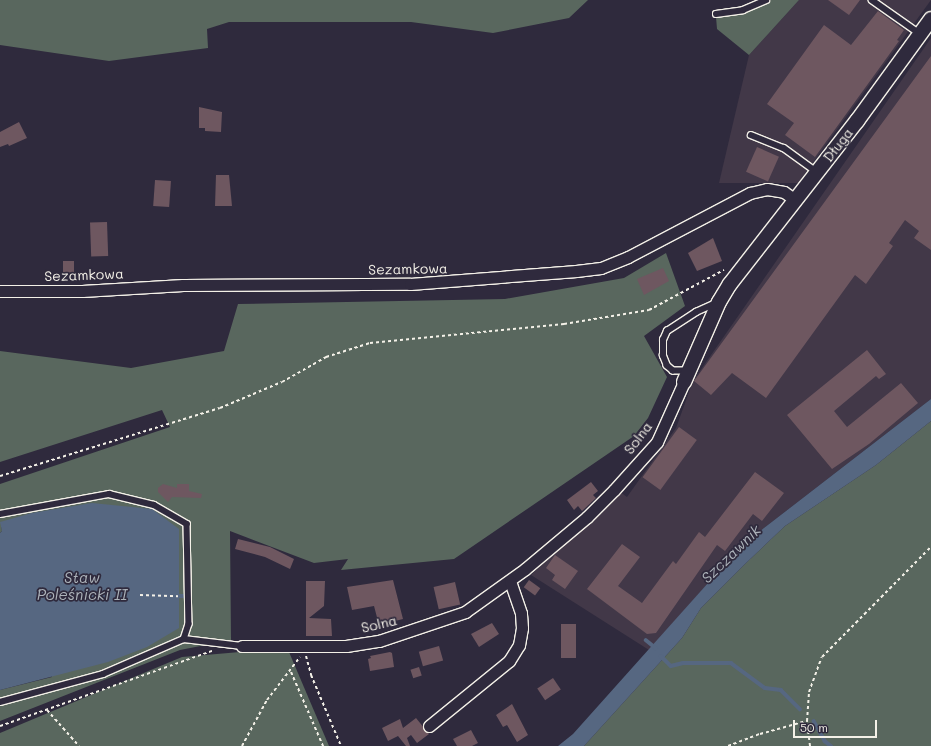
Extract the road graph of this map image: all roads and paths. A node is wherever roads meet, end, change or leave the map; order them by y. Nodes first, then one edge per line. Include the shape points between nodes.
1 (766, 0) edge
2 (872, 0) edge
3 (716, 14) dead end
4 (931, 19) edge
5 (920, 34) junction
6 (751, 135) dead end
7 (817, 172) junction
8 (794, 200) junction
9 (741, 269) junction
10 (0, 291) edge
11 (720, 302) junction
12 (686, 377) junction
13 (0, 476) edge
14 (0, 514) edge
15 (931, 547) edge
16 (510, 581) junction
17 (140, 595) dead end
18 (178, 596) dead end
19 (184, 639) junction
20 (242, 646) joint
21 (305, 647) junction
22 (216, 650) dead end
23 (291, 672) junction
24 (0, 702) edge
25 (47, 710) junction
26 (807, 721) junction
27 (0, 726) edge
28 (429, 726) dead end
29 (80, 746) edge
30 (242, 746) edge
31 (323, 746) edge
32 (341, 746) edge
33 (728, 746) edge
34 (810, 746) edge

1 - 3 lane via 743,10
2 - 5 lane
4 - 5 street, Długa
5 - 7 street, Długa
6 - 7 lane via 784,148
7 - 8 street, Długa
8 - 9 street, Długa
8 - 10 street, Sezamkowa via 784,192 767,188 750,193 628,256 601,268 576,271 434,283
9 - 11 street, Długa
9 - 13 path via 732,267 720,272 650,310 564,324 370,343 326,357 282,382 220,408
11 - 12 street, Długa
11 - 12 lane via 696,312 667,331 663,340 663,356 667,366
12 - 16 street, Solna via 656,442 587,517
14 - 19 lane via 109,494 154,505 187,524 190,624
15 - 26 path via 822,657 809,692
16 - 21 street, Solna via 465,612 442,622 379,642
16 - 28 street via 522,613 519,645 509,661
17 - 18 path
19 - 20 lane
19 - 24 lane via 103,674
20 - 21 street, Solna
21 - 23 path
21 - 32 path via 310,675
22 - 25 path
23 - 30 path via 267,700
23 - 31 path
25 - 27 path
25 - 29 path
26 - 33 path
26 - 34 path

